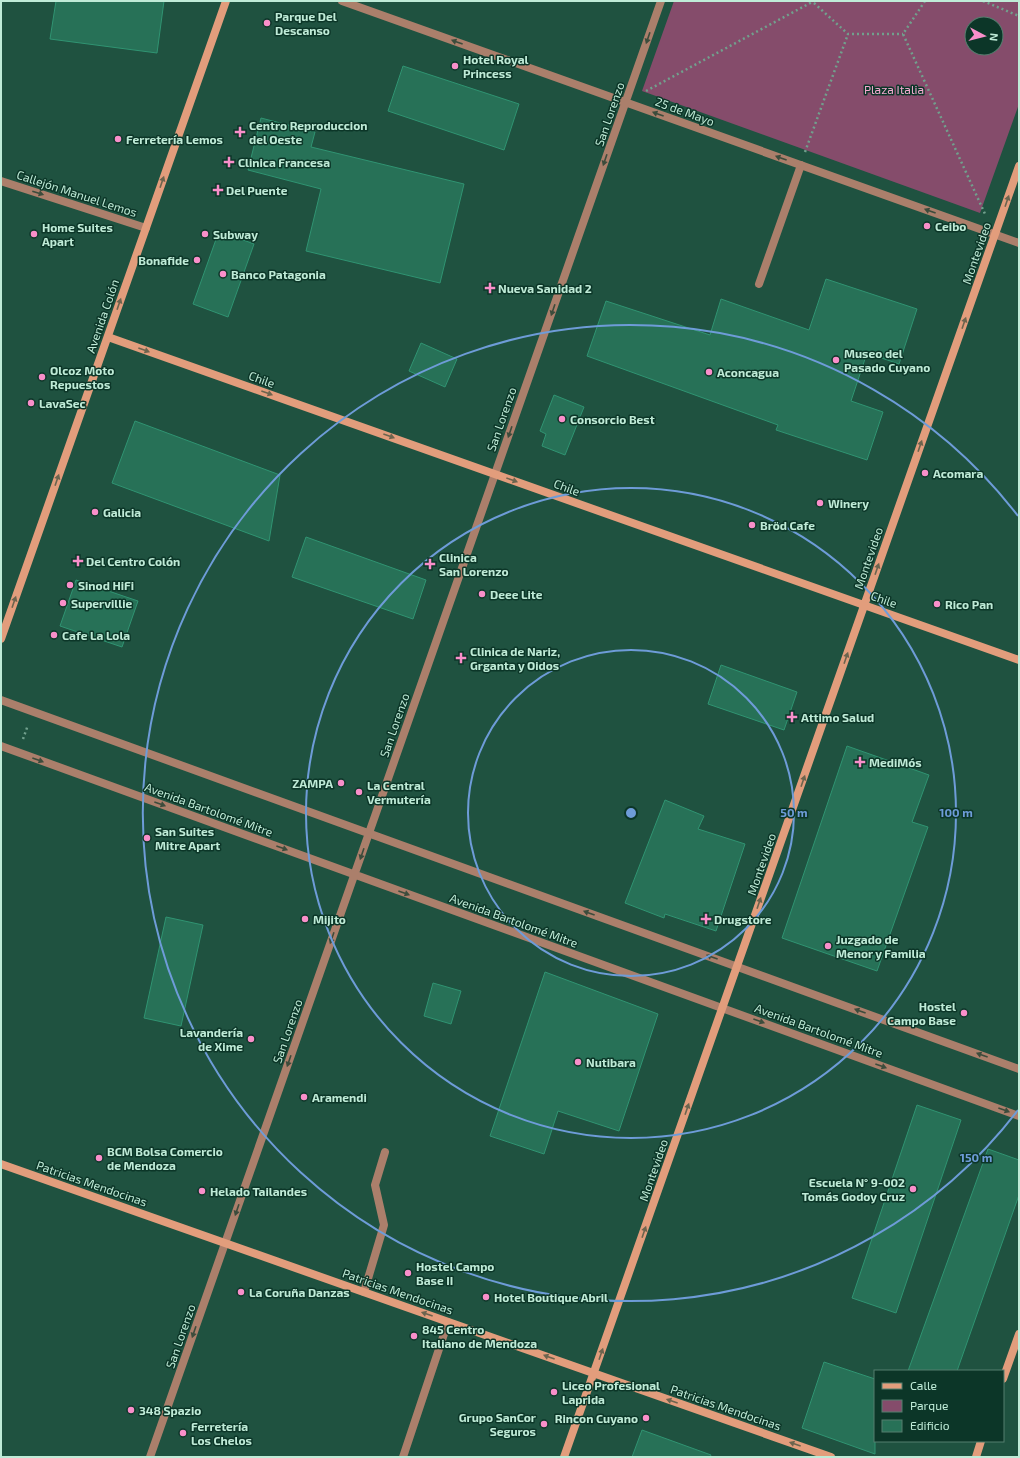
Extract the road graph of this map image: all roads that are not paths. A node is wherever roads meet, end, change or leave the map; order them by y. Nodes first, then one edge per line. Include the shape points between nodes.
1 (226, 1) edge
2 (342, 1) edge
3 (661, 1) edge
4 (625, 102) junction
5 (801, 165) junction
6 (1019, 166) edge
7 (1, 182) edge
8 (146, 228) junction
9 (995, 235) junction
10 (1019, 243) edge
11 (759, 284) dead end
12 (108, 337) junction
13 (495, 474) junction
14 (864, 605) junction
15 (1, 639) edge
16 (1019, 660) edge
17 (1, 700) edge
18 (1, 746) edge
19 (369, 833) junction
20 (354, 875) junction
21 (737, 966) junction
22 (723, 1008) junction
23 (1019, 1068) edge
24 (1019, 1116) edge
25 (384, 1152) dead end
26 (1, 1164) edge
27 (225, 1243) junction
28 (364, 1292) junction
29 (448, 1322) junction
30 (1019, 1334) edge
31 (594, 1373) junction
32 (1004, 1376) edge
33 (981, 1442) edge
34 (150, 1457) edge
35 (403, 1457) edge
36 (564, 1457) edge
37 (831, 1457) edge
38 (976, 1457) edge

8 -> 1 street, Avenida Colón
4 -> 2 street, 25 de Mayo
3 -> 4 street, San Lorenzo
5 -> 4 street, 25 de Mayo
4 -> 13 street, San Lorenzo
9 -> 5 street, 25 de Mayo
5 - 11 street
9 -> 6 street, Montevideo
7 -> 8 street, Callejón Manuel Lemos
12 -> 8 street, Avenida Colón
9 - 10 street, 25 de Mayo
14 -> 9 street, Montevideo
12 -> 13 street, Chile
15 -> 12 street, Avenida Colón
13 -> 14 street, Chile
13 - 19 street, San Lorenzo
14 - 16 street, Chile
21 -> 14 street, Montevideo
17 - 19 street
18 -> 20 street, Avenida Bartolomé Mitre
19 -> 20 street, San Lorenzo
21 -> 19 street
20 -> 22 street, Avenida Bartolomé Mitre
20 -> 27 street, San Lorenzo
21 - 22 street, Montevideo
23 -> 21 street
22 -> 24 street, Avenida Bartolomé Mitre
31 -> 22 street, Montevideo
25 - 28 street via 375,1185 384,1226
26 - 27 street, Patricias Mendocinas
27 - 28 street, Patricias Mendocinas
27 -> 34 street, San Lorenzo
29 -> 28 street, Patricias Mendocinas
31 -> 29 street, Patricias Mendocinas
29 - 35 street
30 - 32 street
31 - 36 street, Montevideo
37 -> 31 street, Patricias Mendocinas
33 - 38 street

